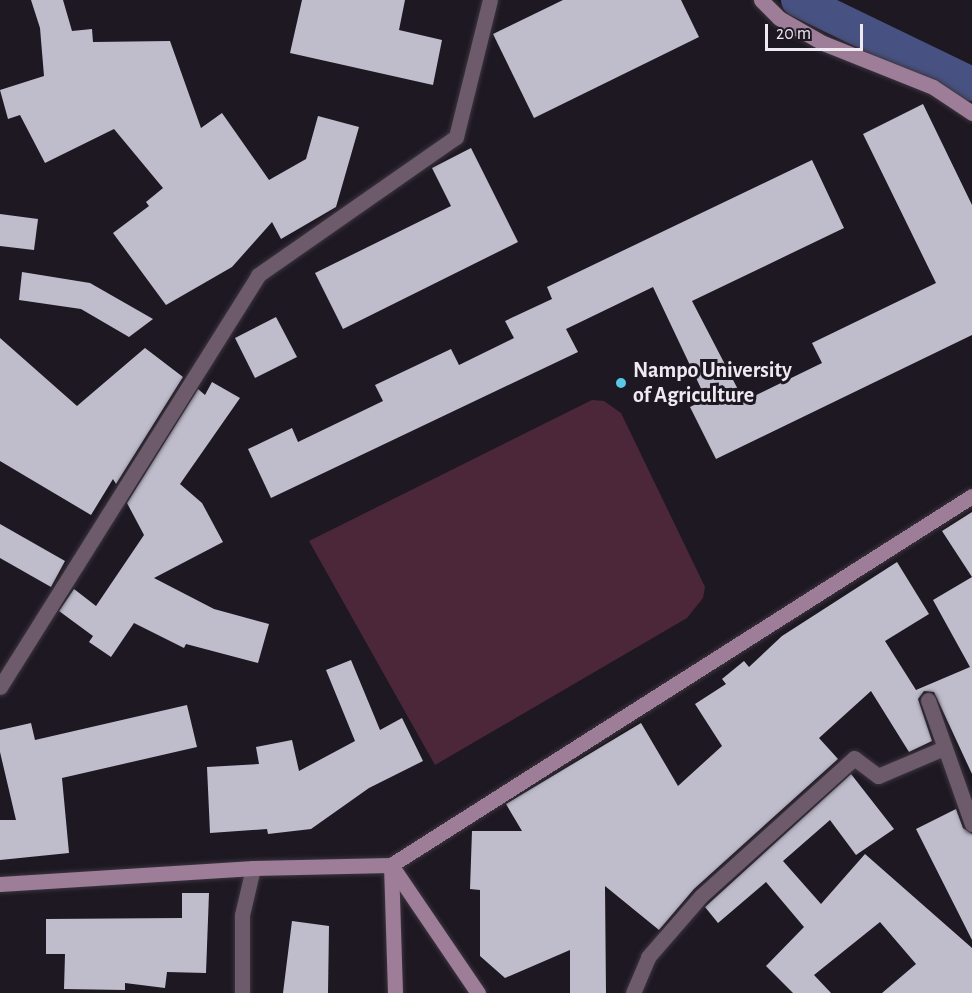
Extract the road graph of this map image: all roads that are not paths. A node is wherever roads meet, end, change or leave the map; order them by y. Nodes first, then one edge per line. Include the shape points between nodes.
1 (490, 0) edge
2 (761, 0) edge
3 (972, 113) edge
4 (972, 496) edge
5 (0, 687) edge
6 (928, 700) dead end
7 (944, 748) junction
8 (972, 824) edge
9 (391, 865) junction
10 (253, 868) junction
11 (0, 884) edge
12 (242, 993) edge
13 (394, 993) edge
14 (478, 993) edge
15 (633, 993) edge

1 - 5 street via 456,137 258,274
2 - 3 street via 779,18 823,43 933,87
4 - 9 street
6 - 7 street
7 - 8 street
7 - 15 street via 878,776 854,758 701,896 648,957
9 - 10 street
9 - 13 street
9 - 14 street
10 - 11 street
10 - 12 street via 242,915

